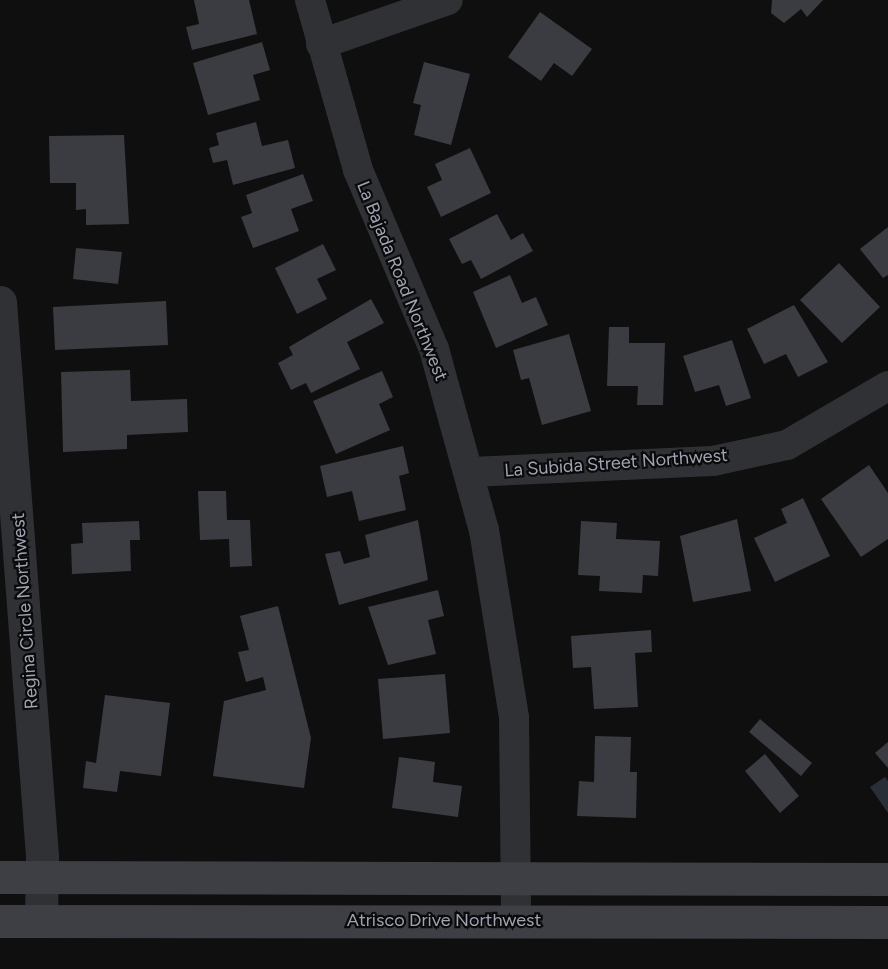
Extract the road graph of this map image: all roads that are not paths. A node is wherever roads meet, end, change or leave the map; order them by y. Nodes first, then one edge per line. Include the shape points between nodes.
1 (310, 0) edge
2 (448, 0) edge
3 (321, 44) junction
4 (0, 302) edge
5 (888, 386) edge
6 (470, 472) junction
7 (0, 877) edge
8 (43, 877) junction
9 (516, 879) junction
10 (888, 879) edge
11 (516, 920) junction
12 (0, 921) edge
13 (41, 921) junction
14 (888, 922) edge

1 - 3 street, La Bajada Road Northwest
2 - 3 street
3 - 6 street, La Bajada Road Northwest via 358,170 434,349
4 - 8 street, Regina Circle Northwest
5 - 6 street, La Subida Street Northwest via 787,445 713,461
6 - 9 street, La Bajada Road Northwest via 502,621 513,707
7 - 8 main road
8 - 9 main road
8 - 13 street, Regina Circle Northwest
9 - 10 main road
9 - 11 street, La Bajada Road Northwest
11 - 13 main road, Atrisco Drive Northwest
11 - 14 main road, Atrisco Drive Northwest
12 - 13 main road, Atrisco Drive Northwest

